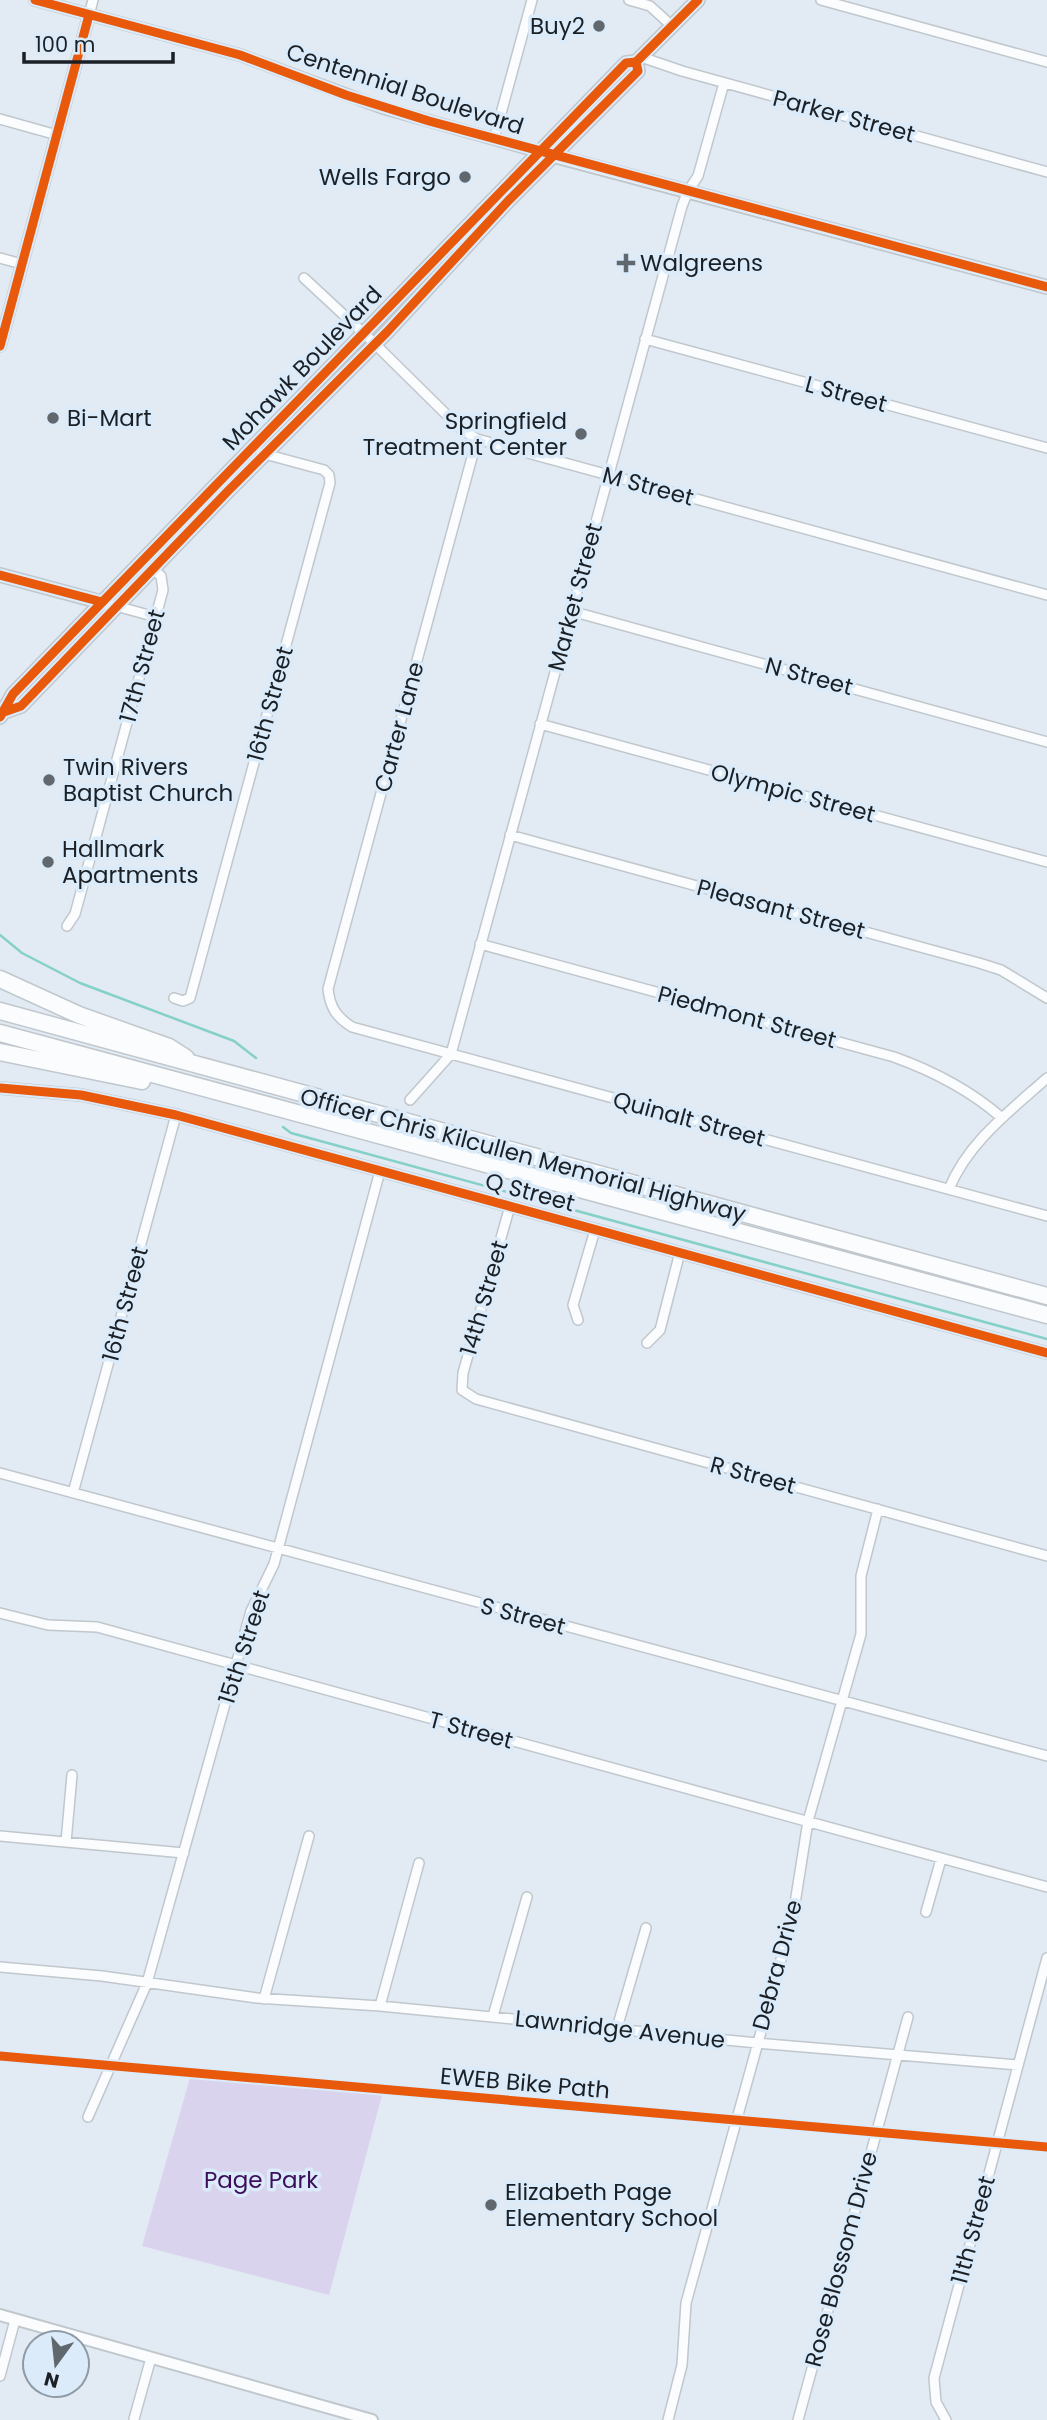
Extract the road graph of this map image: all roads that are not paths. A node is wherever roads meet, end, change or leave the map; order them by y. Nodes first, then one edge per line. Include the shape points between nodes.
1 (35, 0) edge
2 (93, 0) edge
3 (532, 0) edge
4 (629, 0) edge
5 (698, 0) edge
6 (821, 0) edge
7 (89, 15) junction
8 (672, 26) junction
9 (639, 60) junction
10 (1047, 62) edge
11 (724, 83) junction
12 (0, 119) edge
13 (57, 135) junction
14 (494, 139) junction
15 (540, 152) junction
16 (554, 155) junction
17 (1047, 172) edge
18 (688, 191) junction
19 (0, 258) edge
20 (22, 264) junction
21 (304, 278) dead end
22 (1047, 287) edge
23 (363, 332) junction
24 (645, 339) junction
25 (374, 343) junction
26 (0, 346) edge
27 (477, 439) junction
28 (251, 449) junction
29 (1047, 449) edge
30 (265, 454) junction
31 (608, 475) junction
32 (153, 569) junction
33 (0, 575) edge
34 (1047, 595) edge
35 (102, 602) junction
36 (116, 606) junction
37 (571, 611) junction
38 (156, 617) junction
39 (2, 715) edge
40 (540, 724) junction
41 (1047, 742) edge
42 (510, 835) junction
43 (1047, 862) edge
44 (67, 926) dead end
45 (480, 944) junction
46 (0, 979) edge
47 (174, 998) dead end
48 (1047, 998) edge
49 (0, 1011) edge
50 (335, 1014) joint
51 (0, 1033) edge
52 (0, 1052) edge
53 (451, 1054) junction
54 (200, 1067) junction
55 (1047, 1078) edge
56 (180, 1081) junction
57 (0, 1087) edge
58 (410, 1100) dead end
59 (176, 1115) junction
60 (1002, 1118) junction
61 (380, 1171) junction
62 (948, 1189) junction
63 (510, 1206) junction
64 (1047, 1216) edge
65 (595, 1230) junction
66 (680, 1252) junction
67 (1047, 1296) edge
68 (1047, 1315) edge
69 (578, 1320) dead end
70 (647, 1343) dead end
71 (1047, 1353) edge
72 (462, 1390) joint
73 (0, 1474) edge
74 (72, 1493) junction
75 (878, 1509) junction
76 (278, 1549) junction
77 (1047, 1556) edge
78 (0, 1613) edge
79 (235, 1665) junction
80 (841, 1702) junction
81 (1047, 1756) edge
82 (72, 1775) dead end
83 (808, 1821) junction
84 (0, 1836) edge
85 (309, 1836) dead end
86 (66, 1842) junction
87 (184, 1853) junction
88 (941, 1859) junction
89 (419, 1863) dead end
90 (1047, 1887) edge
91 (527, 1897) dead end
92 (926, 1912) dead end
93 (646, 1928) dead end
94 (1047, 1958) edge
95 (0, 1967) edge
96 (146, 1983) junction
97 (264, 1998) junction
98 (380, 2006) junction
99 (493, 2016) junction
100 (908, 2017) dead end
101 (617, 2028) junction
102 (757, 2043) junction
103 (897, 2054) junction
104 (1018, 2065) junction
105 (88, 2116) dead end
106 (0, 2315) edge
107 (15, 2320) junction
108 (151, 2358) junction
109 (0, 2376) edge
110 (134, 2419) edge
111 (372, 2420) edge
112 (668, 2420) edge
113 (797, 2420) edge
114 (946, 2420) edge

1 - 7 street, Centennial Boulevard
2 - 7 street
3 - 14 street
4 - 8 street via 650,6
5 - 8 main road, Mohawk Boulevard
6 - 10 street
7 - 13 street
7 - 14 street, Centennial Boulevard via 240,55 383,108
8 - 9 main road, Mohawk Boulevard
9 - 11 street, Parker Street
9 - 15 main road, Mohawk Boulevard via 626,63
9 - 16 main road, Mohawk Boulevard via 638,71
11 - 17 street, Parker Street
11 - 18 street, Market Street via 698,176
12 - 13 street
13 - 20 street
14 - 15 street, Centennial Boulevard
15 - 16 main road, Centennial Boulevard
15 - 23 main road, Mohawk Boulevard
16 - 18 main road, Centennial Boulevard
16 - 25 main road, Mohawk Boulevard
18 - 22 main road, Centennial Boulevard
18 - 24 street, Market Street
19 - 20 street
20 - 26 street
21 - 23 street, M Street
23 - 25 street, M Street
23 - 28 main road, Mohawk Boulevard
24 - 29 street, L Street
24 - 31 street, Market Street
25 - 27 street, M Street via 461,429
25 - 30 main road, Mohawk Boulevard
27 - 31 street, M Street
27 - 50 street, Carter Lane via 328,989
28 - 30 street, 16th Street
28 - 35 main road, Mohawk Boulevard
30 - 32 main road, Mohawk Boulevard
30 - 47 street, 16th Street via 324,470 330,483 190,998
31 - 34 street, M Street
31 - 37 street, Market Street
32 - 36 main road, Mohawk Boulevard
32 - 38 street, 17th Street via 163,584
33 - 35 main road
35 - 36 main road
35 - 39 main road, Mohawk Boulevard via 13,694
36 - 38 street
36 - 39 main road, Mohawk Boulevard via 21,706
37 - 40 street, Market Street
37 - 41 street, N Street
38 - 44 street, 17th Street via 75,914
40 - 42 street, Market Street
40 - 43 street, Olympic Street
42 - 45 street, Market Street
42 - 48 street, Pleasant Street via 979,963
45 - 53 street, Market Street
45 - 60 street, Piedmont Street via 894,1057 928,1069
46 - 54 highway via 79,1015 169,1047
49 - 54 highway, Officer Chris Kilcullen Memorial Highway
50 - 53 street, Quinalt Street via 352,1027
51 - 56 highway, Officer Chris Kilcullen Memorial Highway
52 - 56 highway via 152,1083
53 - 58 street, Market Street
53 - 62 street, Quinalt Street
54 - 67 highway, Officer Chris Kilcullen Memorial Highway
55 - 60 street
56 - 68 highway, Officer Chris Kilcullen Memorial Highway
57 - 59 street, Q Street via 81,1095
59 - 61 street, Q Street
59 - 74 street, 16th Street
60 - 62 street via 967,1154
61 - 63 street, Q Street
61 - 76 street, 15th Street
62 - 64 street, Quinalt Street
63 - 65 street, Q Street
63 - 72 street, 14th Street
65 - 66 street, Q Street
65 - 69 street, Q Street via 573,1305
66 - 70 street via 660,1330
66 - 71 street, Q Street
72 - 75 street, R Street via 476,1399
73 - 74 street, S Street
74 - 76 street, S Street
75 - 77 street, R Street
75 - 80 street, Debra Drive via 861,1576 861,1634
76 - 79 street, 15th Street via 251,1611
76 - 80 street, S Street
78 - 79 street, T Street via 48,1625 97,1627
79 - 83 street, T Street
79 - 87 street, 15th Street
80 - 81 street, S Street
80 - 83 street, Debra Drive
82 - 86 street
83 - 88 street, T Street
83 - 102 street, Debra Drive via 793,1916
84 - 86 street
85 - 97 street
86 - 87 street
87 - 96 street, 15th Street
88 - 90 street, T Street
88 - 92 street
89 - 98 street
91 - 99 street
93 - 101 street
94 - 104 street, 11th Street
95 - 96 street, Lawnridge Avenue
96 - 97 street, Lawnridge Avenue
96 - 105 street, 15th Street
97 - 98 street, Lawnridge Avenue
98 - 99 street, Lawnridge Avenue
99 - 101 street, Lawnridge Avenue
100 - 103 street, Rose Blossom Drive
101 - 102 street, Lawnridge Avenue
102 - 103 street, Lawnridge Avenue
102 - 112 street, Debra Drive via 686,2303 682,2365
103 - 104 street, Lawnridge Avenue
103 - 113 street, Rose Blossom Drive
104 - 114 street, 11th Street via 934,2378 936,2402
106 - 107 street
107 - 108 street
107 - 109 street
108 - 110 street
108 - 111 street

